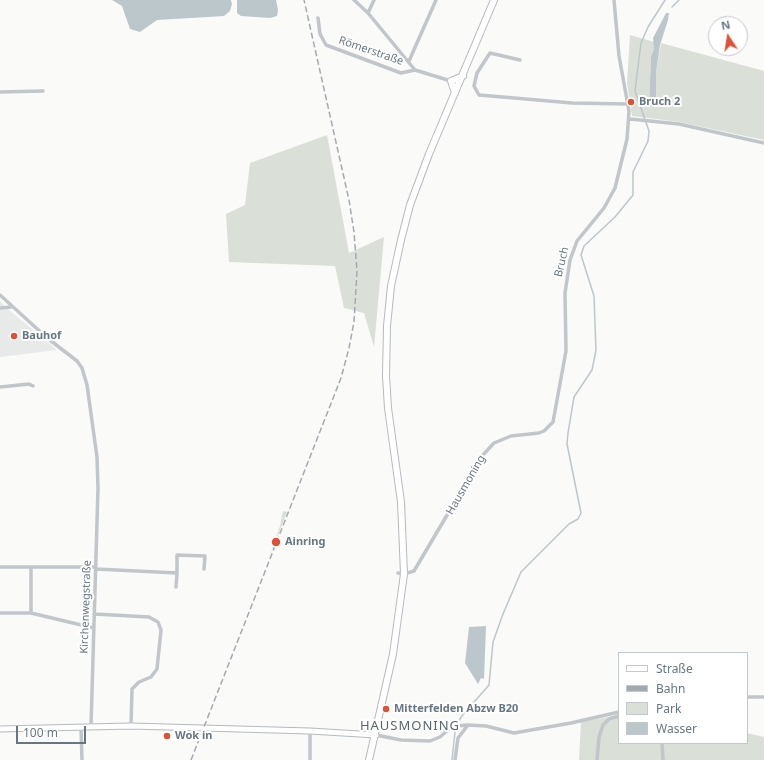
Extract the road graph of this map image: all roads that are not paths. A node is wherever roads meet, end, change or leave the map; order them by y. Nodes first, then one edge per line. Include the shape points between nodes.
1 (354, 0) edge
2 (374, 0) edge
3 (436, 0) edge
4 (494, 0) edge
5 (614, 0) edge
6 (368, 13) junction
7 (318, 18) dead end
8 (520, 60) dead end
9 (409, 61) junction
10 (415, 70) junction
11 (463, 76) junction
12 (452, 81) junction
13 (43, 91) dead end
14 (0, 92) edge
15 (455, 93) junction
16 (628, 104) junction
17 (630, 119) junction
18 (764, 143) edge
19 (0, 295) edge
20 (11, 307) junction
21 (0, 308) edge
22 (33, 386) dead end
23 (0, 387) edge
24 (553, 422) joint
25 (0, 567) edge
26 (31, 567) junction
27 (96, 568) junction
28 (204, 569) dead end
29 (177, 573) junction
30 (401, 573) junction
31 (176, 587) dead end
32 (0, 613) edge
33 (31, 613) junction
34 (94, 614) junction
35 (94, 628) junction
36 (748, 697) edge
37 (764, 697) edge
38 (618, 712) edge
39 (618, 716) edge
40 (598, 717) junction
41 (468, 724) junction
42 (603, 725) junction
43 (91, 726) junction
44 (131, 726) junction
45 (81, 728) junction
46 (0, 729) edge
47 (310, 731) junction
48 (376, 735) junction
49 (662, 744) edge
50 (82, 760) edge
51 (310, 760) edge
52 (369, 760) edge
53 (455, 760) edge
54 (597, 760) edge
55 (663, 760) edge

1 - 6 street, Römerstraße
2 - 6 street
3 - 9 street, Römerstraße
4 - 11 main road
5 - 16 street, Bruch via 619,56
6 - 9 street, Römerstraße
7 - 10 street, Römerstraße via 320,34 326,45 401,73
8 - 16 street via 490,53 477,73 474,86 480,95 572,103
9 - 10 street, Römerstraße
10 - 12 street, Römerstraße
11 - 12 main road
11 - 15 main road
12 - 15 main road
13 - 14 street
15 - 30 main road via 410,205 391,286 386,354 388,408 402,502
16 - 17 street, Bruch
17 - 18 street via 679,124
17 - 24 street, Bruch via 615,188 604,208 577,241 570,260 565,293 566,351
19 - 20 street, Kirchenwegstraße
20 - 21 street
20 - 27 street, Kirchenwegstraße via 70,354 82,368 87,385 97,457
22 - 23 street via 29,384
24 - 30 street, Hausmoning via 539,433 511,436 494,443 482,456 414,571
25 - 26 street
26 - 27 street
26 - 33 street
27 - 29 street
27 - 34 street, Kirchenwegstraße
28 - 29 street via 205,556 177,555
29 - 31 street
30 - 48 main road via 395,640
32 - 33 street
33 - 35 street
34 - 35 street, Kirchenwegstraße
34 - 44 street via 149,617 158,622 161,630 156,669 151,677 139,682 132,689
35 - 43 street, Kirchenwegstraße
36 - 37 street
38 - 40 street
39 - 42 street
40 - 41 street via 514,733
40 - 42 street
41 - 48 street via 449,729 430,742
41 - 53 street via 458,738
42 - 54 street
43 - 44 street
43 - 45 street
44 - 47 street
45 - 46 street
45 - 50 street
47 - 48 street
47 - 51 street
48 - 52 main road
49 - 55 street

